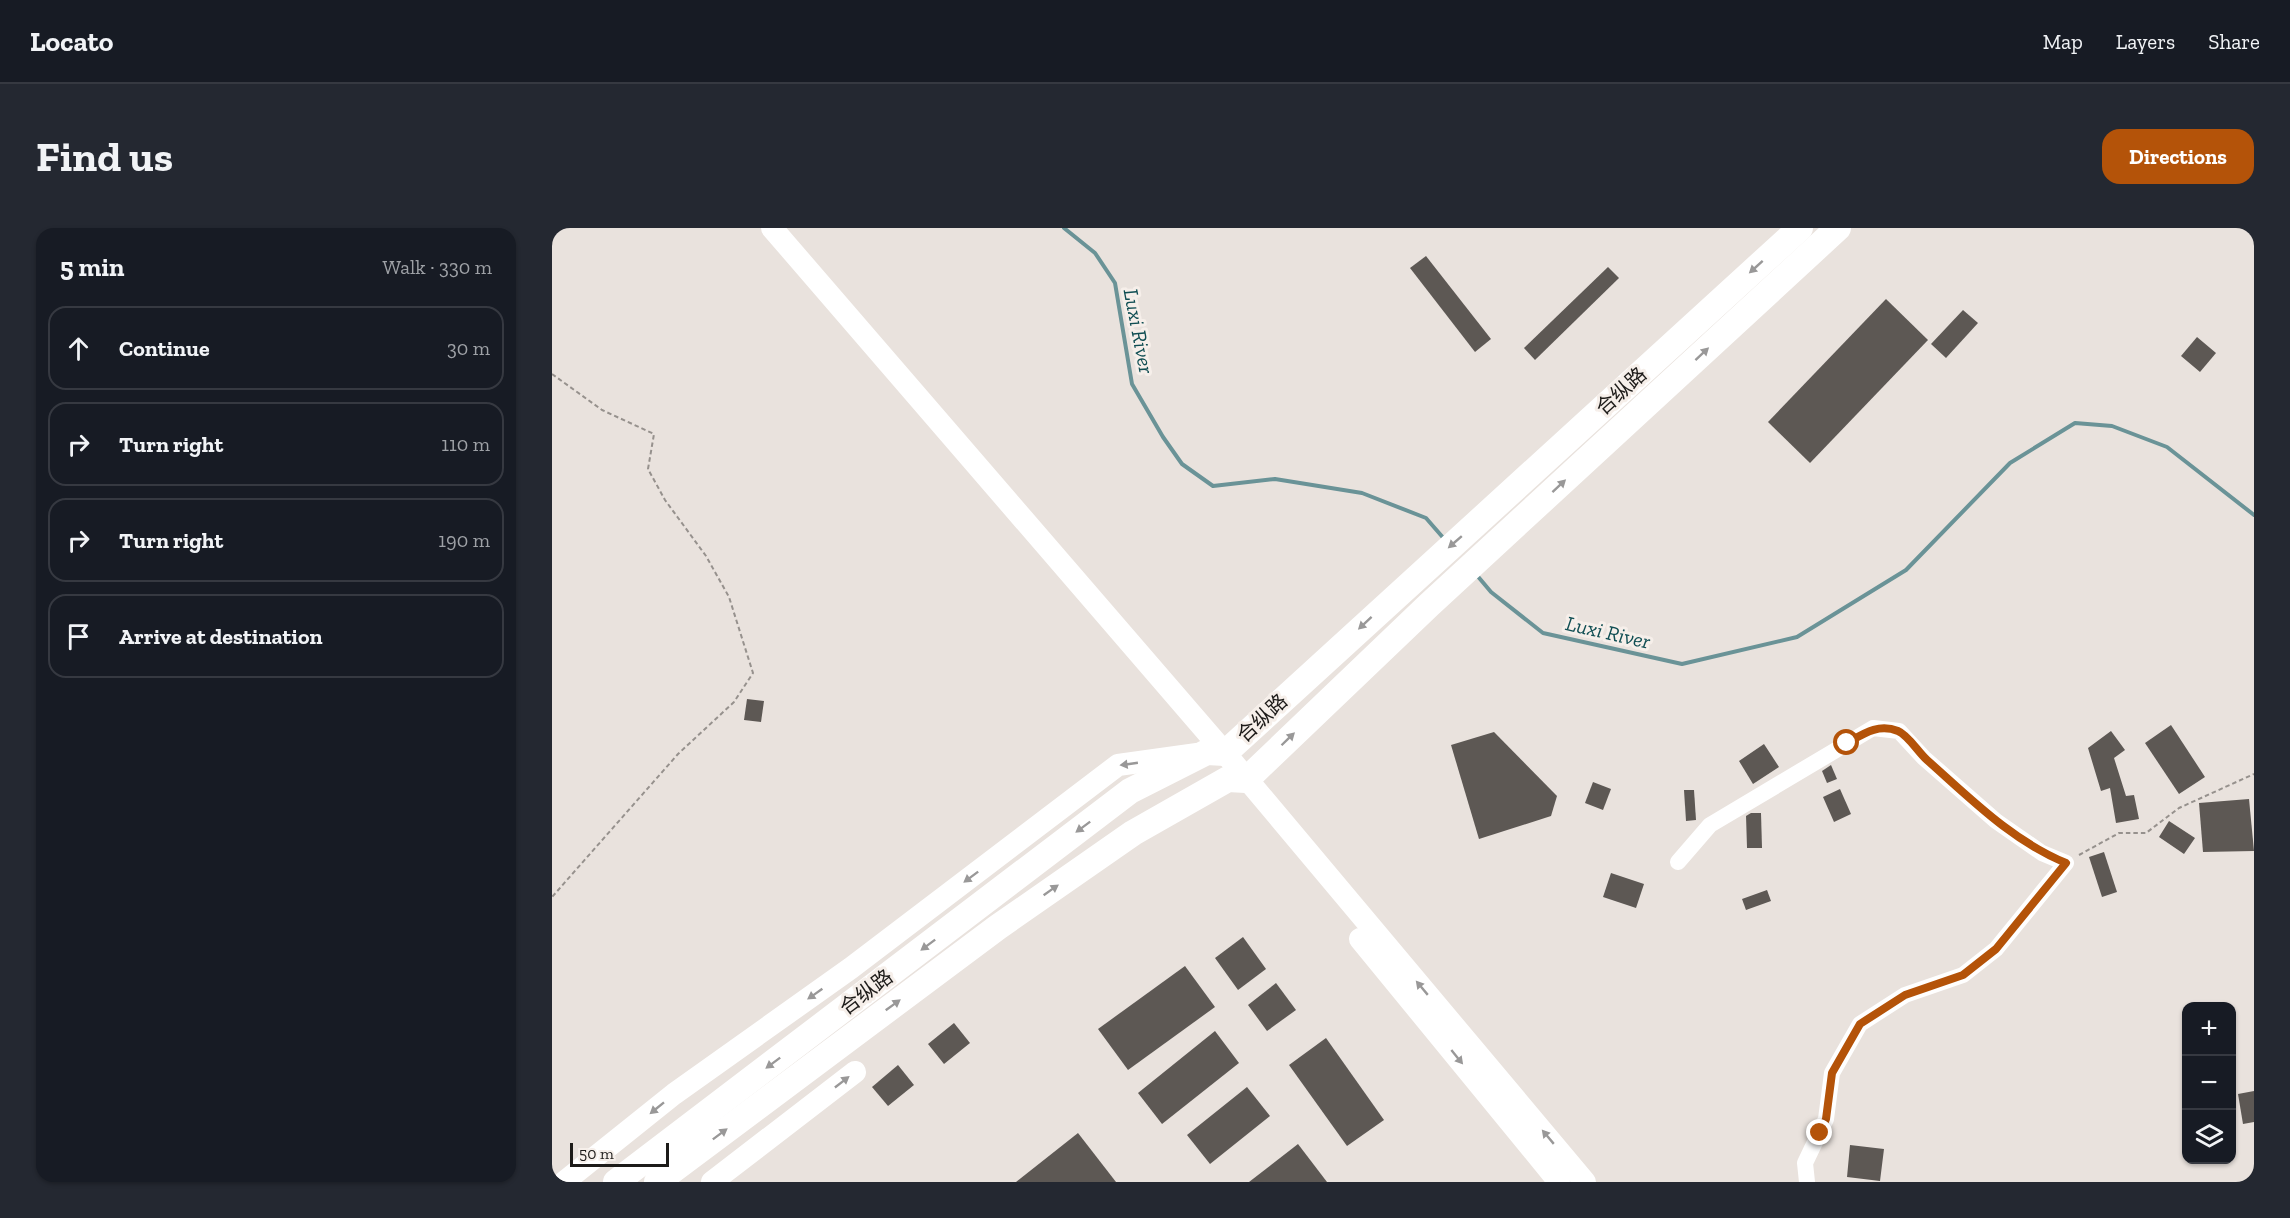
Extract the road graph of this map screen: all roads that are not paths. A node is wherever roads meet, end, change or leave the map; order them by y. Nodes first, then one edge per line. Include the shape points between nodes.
1 (753, 228) edge
2 (772, 228) edge
3 (1800, 228) edge
4 (1838, 228) edge
5 (1216, 752) junction
6 (1237, 779) junction
7 (1678, 862) dead end
8 (855, 1072) dead end
9 (564, 1182) edge
10 (616, 1182) edge
11 (657, 1182) edge
12 (712, 1182) edge
13 (1559, 1182) edge
14 (1586, 1182) edge
15 (1807, 1182) edge

1 - 5 street
2 - 5 street
3 -> 5 main road, 合纵路
6 -> 4 main road, 合纵路
5 - 6 street
5 -> 9 street via 1118,765 851,968 674,1094
5 -> 10 main road, 合纵路 via 1130,791
11 -> 6 main road, 合纵路 via 998,927 1133,833
6 -> 13 street
14 -> 6 street
7 - 15 street via 1710,825 1873,728 1899,731 1995,821 2042,853 2066,863 1996,949 1963,975 1905,995 1860,1024 1832,1073 1826,1119 1805,1162
12 -> 8 street

